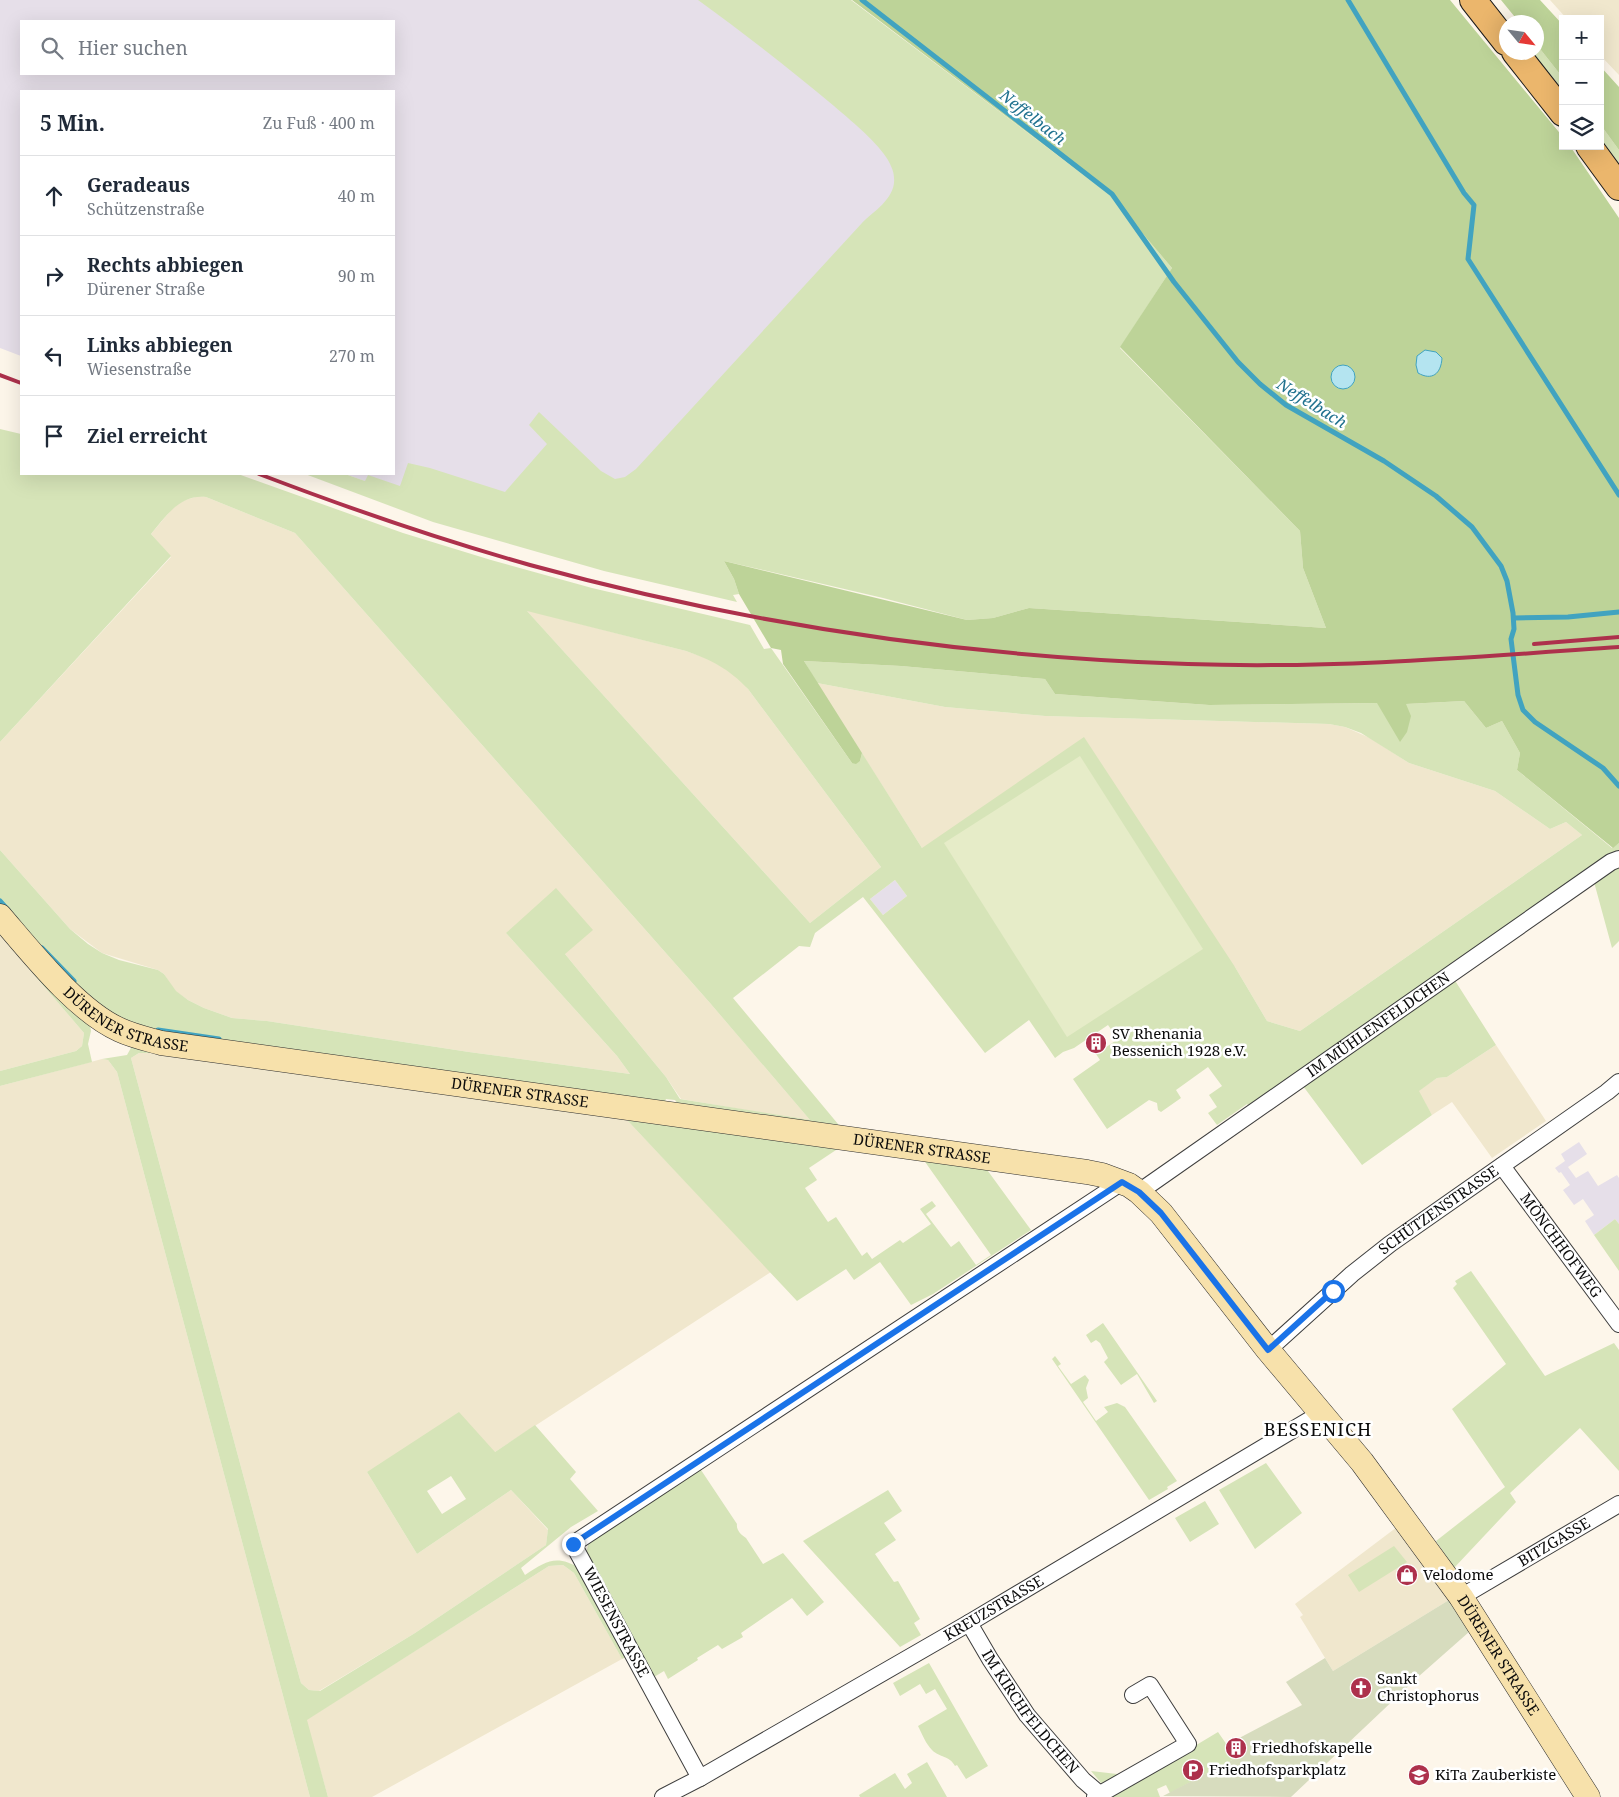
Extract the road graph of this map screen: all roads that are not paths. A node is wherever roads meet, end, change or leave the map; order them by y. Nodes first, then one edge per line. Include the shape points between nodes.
1 (1473, 0) edge
2 (1499, 33) edge
3 (1521, 60) edge
4 (1559, 108) edge
5 (1592, 150) edge
6 (1619, 187) edge
7 (1619, 858) edge
8 (0, 916) edge
9 (1619, 1082) edge
10 (1502, 1166) junction
11 (1131, 1187) junction
12 (1619, 1324) edge
13 (1268, 1350) junction
14 (1321, 1413) junction
15 (1619, 1504) edge
16 (1461, 1597) junction
17 (968, 1623) junction
18 (1133, 1695) dead end
19 (700, 1778) junction
20 (1099, 1796) edge
21 (663, 1797) edge
22 (1588, 1797) edge

1 - 2 main road
3 - 4 main road
5 - 6 main road
7 - 11 street, IM MÜHLENFELDCHEN
8 - 11 street, DÜRENER STRASSE via 42,964 89,1010 118,1030 161,1043 1087,1172
9 - 10 street, SCHÜTZENSTRASSE
10 - 12 street, MÖNCHHOFWEG
10 - 13 street, SCHÜTZENSTRASSE via 1370,1259
11 - 13 street, DÜRENER STRASSE via 1161,1213
11 - 19 street, WIESENSTRASSE via 573,1544
13 - 14 street, DÜRENER STRASSE
14 - 16 street, DÜRENER STRASSE via 1380,1485
14 - 17 street, KREUZSTRASSE
15 - 16 street, BITZGASSE
16 - 22 street, DÜRENER STRASSE
17 - 19 street, KREUZSTRASSE
17 - 20 street, IM KIRCHFELDCHEN via 1027,1715
18 - 20 street, IM KIRCHFELDCHEN via 1150,1685 1188,1744
19 - 21 street, KREUZSTRASSE

